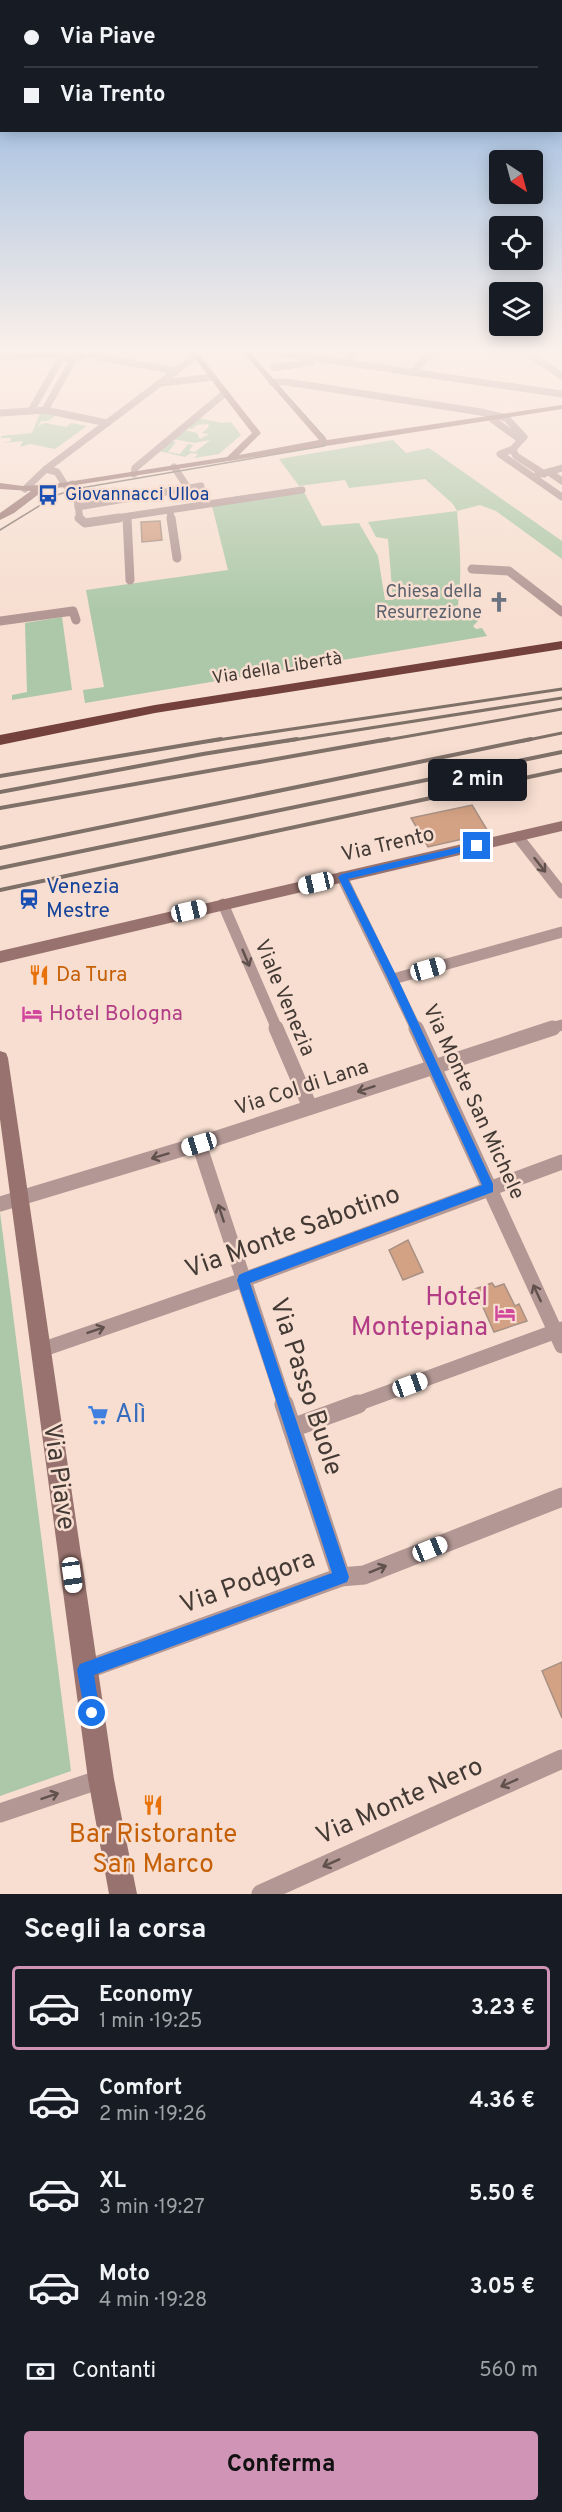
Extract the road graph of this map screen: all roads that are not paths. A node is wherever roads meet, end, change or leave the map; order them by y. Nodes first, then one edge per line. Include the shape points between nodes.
1 (89, 436) edge
2 (173, 436) edge
3 (258, 436) edge
4 (320, 436) edge
5 (369, 436) edge
6 (516, 436) edge
7 (322, 444) junction
8 (513, 449) junction
9 (230, 458) junction
10 (174, 467) junction
11 (562, 468) edge
12 (46, 469) junction
13 (546, 473) junction
14 (134, 474) junction
15 (532, 477) junction
16 (34, 479) junction
17 (562, 481) edge
18 (69, 485) junction
19 (4, 486) edge
20 (201, 486) dead end
21 (54, 487) junction
22 (188, 488) junction
23 (25, 489) junction
24 (302, 490) dead end
25 (562, 497) edge
26 (19, 503) junction
27 (78, 507) junction
28 (170, 510) junction
29 (0, 517) edge
30 (128, 518) junction
31 (177, 558) dead end
32 (472, 568) dead end
33 (130, 580) dead end
34 (562, 612) edge
35 (76, 620) dead end
36 (0, 621) edge
37 (562, 636) edge
38 (562, 645) edge
39 (0, 728) edge
40 (0, 738) edge
41 (562, 826) edge
42 (518, 837) junction
43 (342, 877) junction
44 (562, 893) edge
45 (223, 904) junction
46 (562, 932) edge
47 (0, 957) edge
48 (393, 979) junction
49 (562, 1025) edge
50 (0, 1058) edge
51 (428, 1070) junction
52 (310, 1107) junction
53 (199, 1144) junction
54 (562, 1162) edge
55 (489, 1188) junction
56 (10, 1202) edge
57 (243, 1280) junction
58 (560, 1336) edge
59 (41, 1350) junction
60 (292, 1428) junction
61 (562, 1497) edge
62 (341, 1577) junction
63 (85, 1670) junction
64 (562, 1759) edge
65 (101, 1779) junction
66 (0, 1813) edge
67 (123, 1894) edge
68 (261, 1894) edge

1 - 12 street
2 - 14 street via 135,468
3 - 9 street
4 - 7 street
5 - 7 street
6 - 8 street via 521,440
7 - 9 street
8 - 13 street via 516,456
8 - 15 street via 500,454
9 - 10 street
10 - 14 street
10 - 22 street
11 - 13 street
12 - 16 street
12 - 18 street via 57,472
13 - 15 street
13 - 17 street
14 - 18 street
15 - 25 street
16 - 19 street
16 - 21 street via 32,484 37,487
16 - 23 street
18 - 21 street
18 - 27 street via 76,492
19 - 23 street
19 - 26 street via 17,492
20 - 22 street
21 - 23 street
21 - 26 street via 29,495
22 - 27 street
23 - 26 street
24 - 28 street
26 - 29 street
27 - 30 street via 79,519 85,523
28 - 30 street
28 - 31 street
30 - 33 street
32 - 34 street via 509,571
35 - 36 street via 73,611
37 - 39 highway, Via della Libertà
38 - 40 highway, Via della Libertà via 96,719
41 - 42 street, Via Trento
42 - 43 street, Via Trento
42 -> 44 street
43 - 45 street, Via Trento
43 - 48 street, Via Monte San Michele
45 - 47 street, Via Trento
45 -> 52 street, Viale Venezia
46 - 48 street
48 - 51 street, Via Monte San Michele
49 - 51 street, Via Col di Lana
50 - 56 street, Via Piave
51 -> 52 street, Via Col di Lana
51 - 55 street, Via Monte San Michele
52 - 53 street, Via Col di Lana
53 -> 56 street, Via Col di Lana
57 -> 53 street, Via Passo Buole
54 - 55 street, Via Monte Sabotino
55 - 57 street, Via Monte Sabotino
58 -> 55 street, Via Monte San Michele
56 - 59 street, Via Piave
59 -> 57 street, Via Monte Sabotino
57 - 60 street, Via Passo Buole
58 - 60 street
59 - 63 street, Via Piave
60 - 62 street, Via Passo Buole
62 -> 61 street, Via Podgora via 364,1575
62 - 63 street, Via Podgora
63 - 65 street, Via Piave
64 -> 68 street, Via Monte Nero
66 -> 65 street
65 - 67 street, Via Piave

